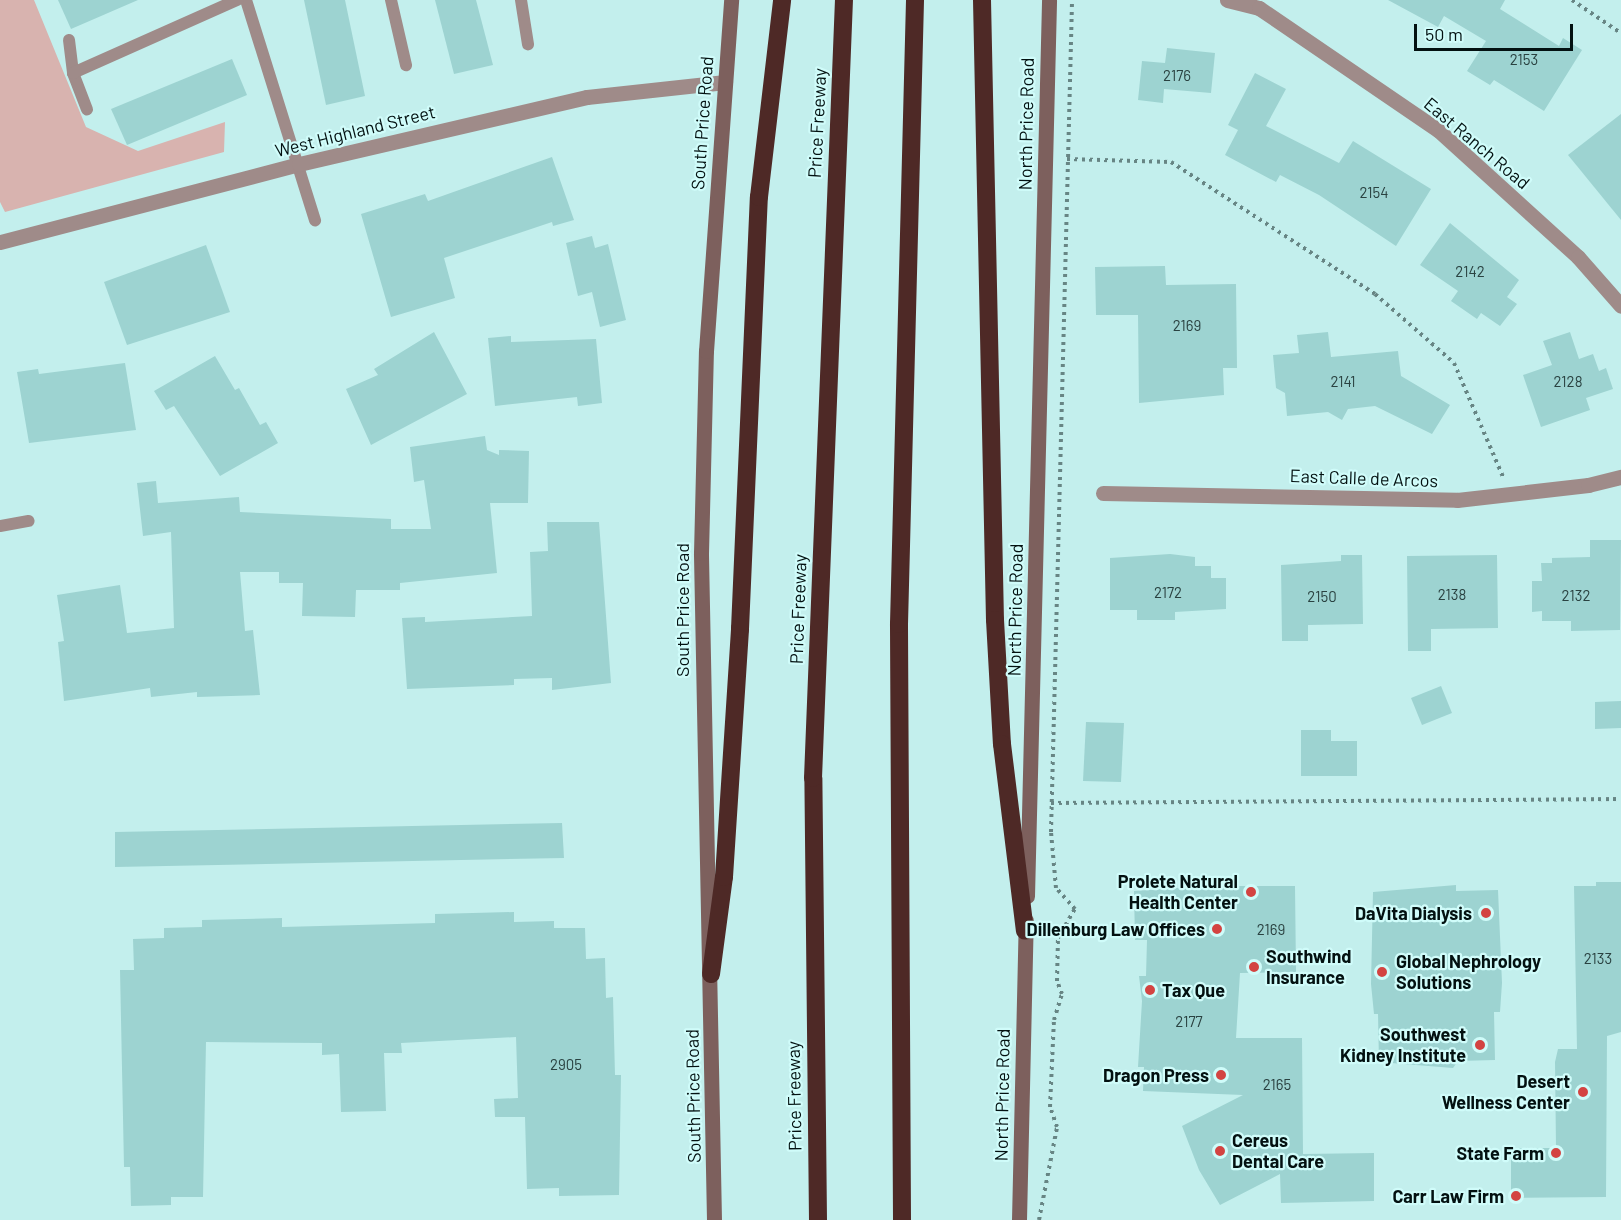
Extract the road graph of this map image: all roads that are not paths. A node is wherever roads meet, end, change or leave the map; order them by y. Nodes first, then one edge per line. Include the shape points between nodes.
1 (237, 0) edge
2 (246, 0) edge
3 (391, 0) edge
4 (521, 0) edge
5 (731, 0) edge
6 (782, 0) edge
7 (844, 0) edge
8 (915, 0) edge
9 (982, 0) edge
10 (1049, 0) edge
11 (1227, 0) edge
12 (69, 40) dead end
13 (528, 44) dead end
14 (406, 65) dead end
15 (73, 73) junction
16 (725, 81) junction
17 (87, 109) dead end
18 (299, 164) junction
19 (315, 220) dead end
20 (0, 242) edge
21 (1621, 306) edge
22 (1621, 477) edge
23 (1103, 493) dead end
24 (29, 521) dead end
25 (0, 526) edge
26 (1025, 931) junction
27 (711, 974) junction
28 (714, 1220) edge
29 (818, 1220) edge
30 (902, 1220) edge
31 (1019, 1220) edge

1 - 15 lane
2 - 18 lane
3 - 14 lane
4 - 13 lane
5 - 16 main road, South Price Road
6 - 27 highway via 759,197 740,629 724,877
7 - 29 highway, Price Freeway via 824,422 813,778
8 - 30 highway via 899,624
9 - 26 highway via 995,620 1002,744
10 - 26 main road, North Price Road
11 - 21 street, East Ranch Road via 1259,8 1438,130 1578,257
12 - 15 lane
15 - 17 lane
16 - 18 street, West Highland Street via 587,97
16 - 27 main road, South Price Road via 706,351 702,475 702,779
18 - 19 lane
18 - 20 street, West Highland Street
22 - 23 street, East Calle de Arcos via 1588,485 1457,500
24 - 25 lane
26 - 31 main road, North Price Road
27 - 28 main road, South Price Road

